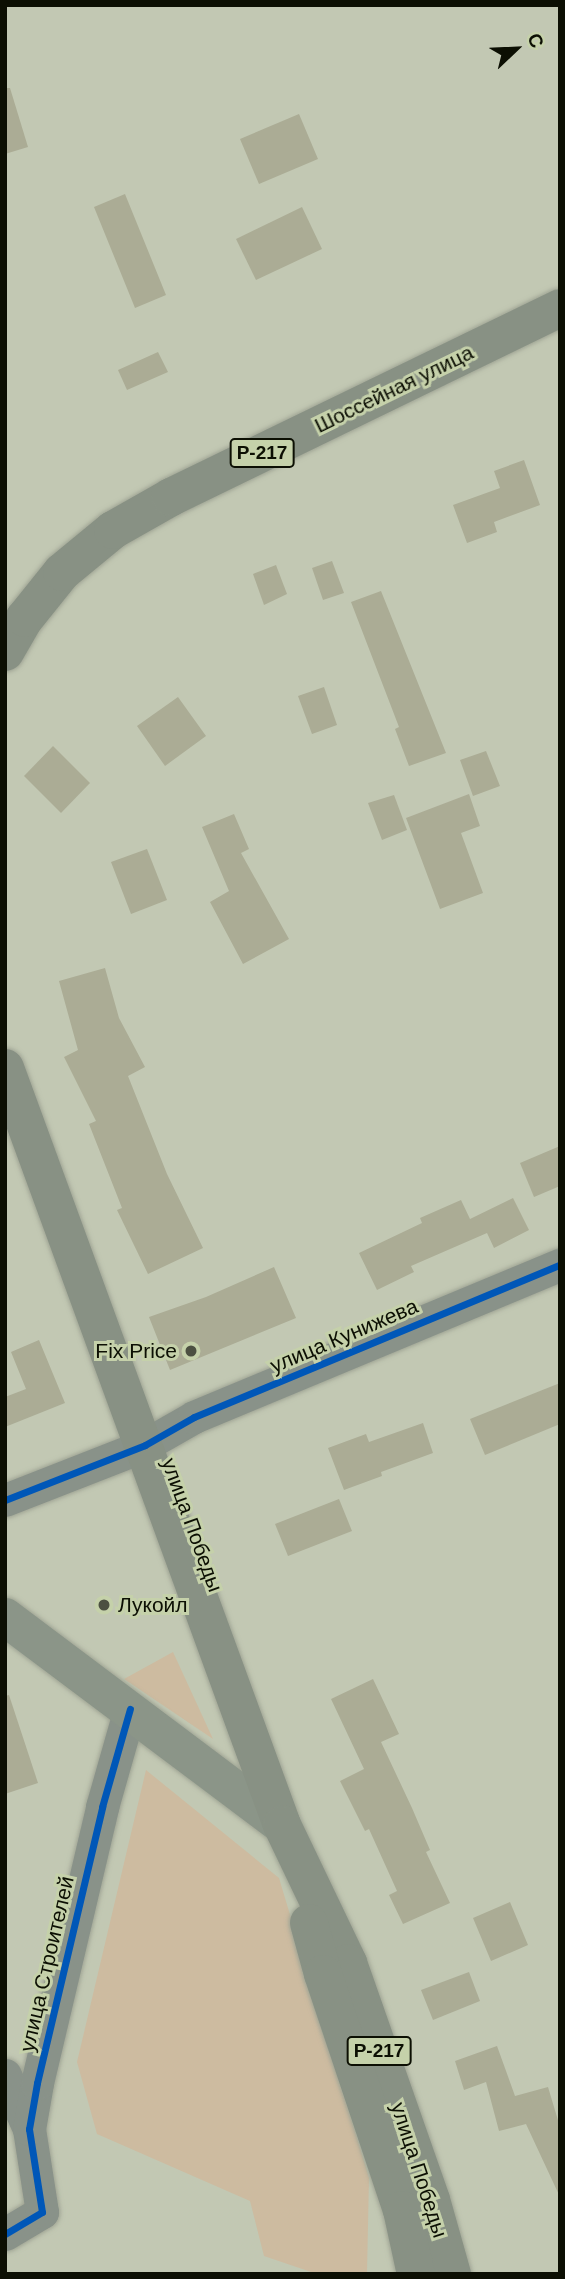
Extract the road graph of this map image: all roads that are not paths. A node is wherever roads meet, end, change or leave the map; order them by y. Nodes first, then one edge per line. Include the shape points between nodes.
1 (560, 308) edge
2 (15, 617) edge
3 (5, 652) edge
4 (5, 1068) edge
5 (560, 1265) edge
6 (145, 1446) junction
7 (5, 1500) edge
8 (5, 1617) edge
9 (130, 1709) junction
10 (284, 1830) junction
11 (5, 2075) edge
12 (29, 2129) junction
13 (5, 2234) edge
14 (416, 2274) edge
15 (452, 2274) edge

1 - 2 highway, Шоссейная улица / Р-217 via 171,496 113,530
2 - 3 highway, Шоссейная улица / Р-217
4 - 6 highway, улица Победы / Р-217
5 - 6 street, улица Кунижева via 202,1414
6 - 7 street, улица Кунижева
6 - 10 highway, улица Победы / Р-217
8 - 9 main road
9 - 10 main road
9 - 12 street, улица Строителей via 102,1807
10 - 14 highway, улица Победы / Р-217 via 323,1974 402,2210
10 - 15 highway, улица Победы / Р-217 via 348,1963
11 - 12 street
12 - 13 street, улица Строителей via 41,2212

